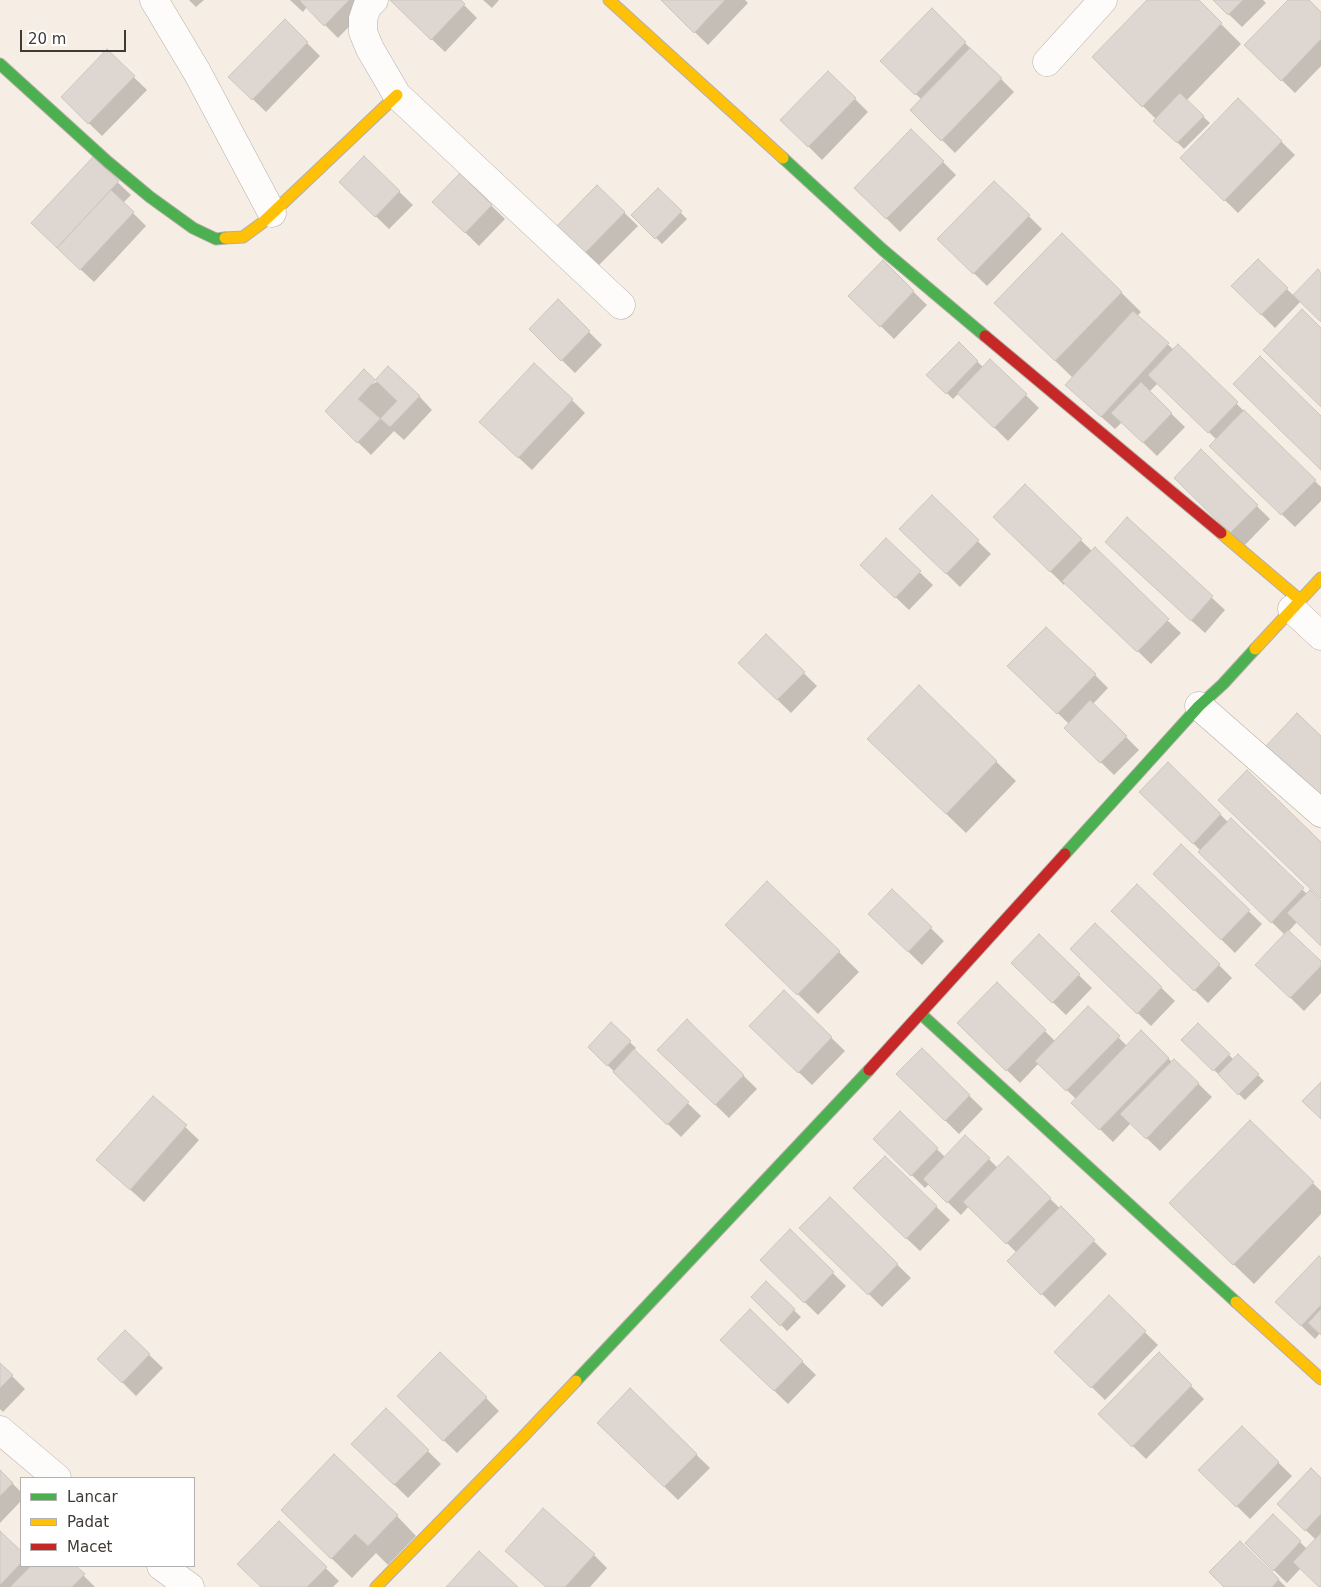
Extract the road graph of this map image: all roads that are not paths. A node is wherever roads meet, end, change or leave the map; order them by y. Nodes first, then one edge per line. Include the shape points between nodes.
1 (154, 0) edge
2 (374, 0) edge
3 (609, 0) edge
4 (1103, 0) edge
5 (1047, 62) dead end
6 (0, 64) edge
7 (397, 94) junction
8 (272, 213) junction
9 (622, 305) dead end
10 (1321, 578) edge
11 (1296, 604) junction
12 (1321, 636) edge
13 (1199, 706) junction
14 (1321, 813) edge
15 (921, 1014) junction
16 (1321, 1379) edge
17 (0, 1430) edge
18 (56, 1477) edge
19 (162, 1567) edge
20 (190, 1587) edge
21 (376, 1587) edge

1 - 8 street via 197,72
2 - 7 street via 362,19 363,32
3 - 11 street via 883,250
4 - 5 street
6 - 8 street via 108,162 193,228 216,239 243,237
7 - 8 street
7 - 9 street
10 - 11 street
11 - 12 street
11 - 13 street
13 - 14 street
13 - 15 street
15 - 16 street
15 - 21 street via 521,1439
17 - 18 street
19 - 20 street

